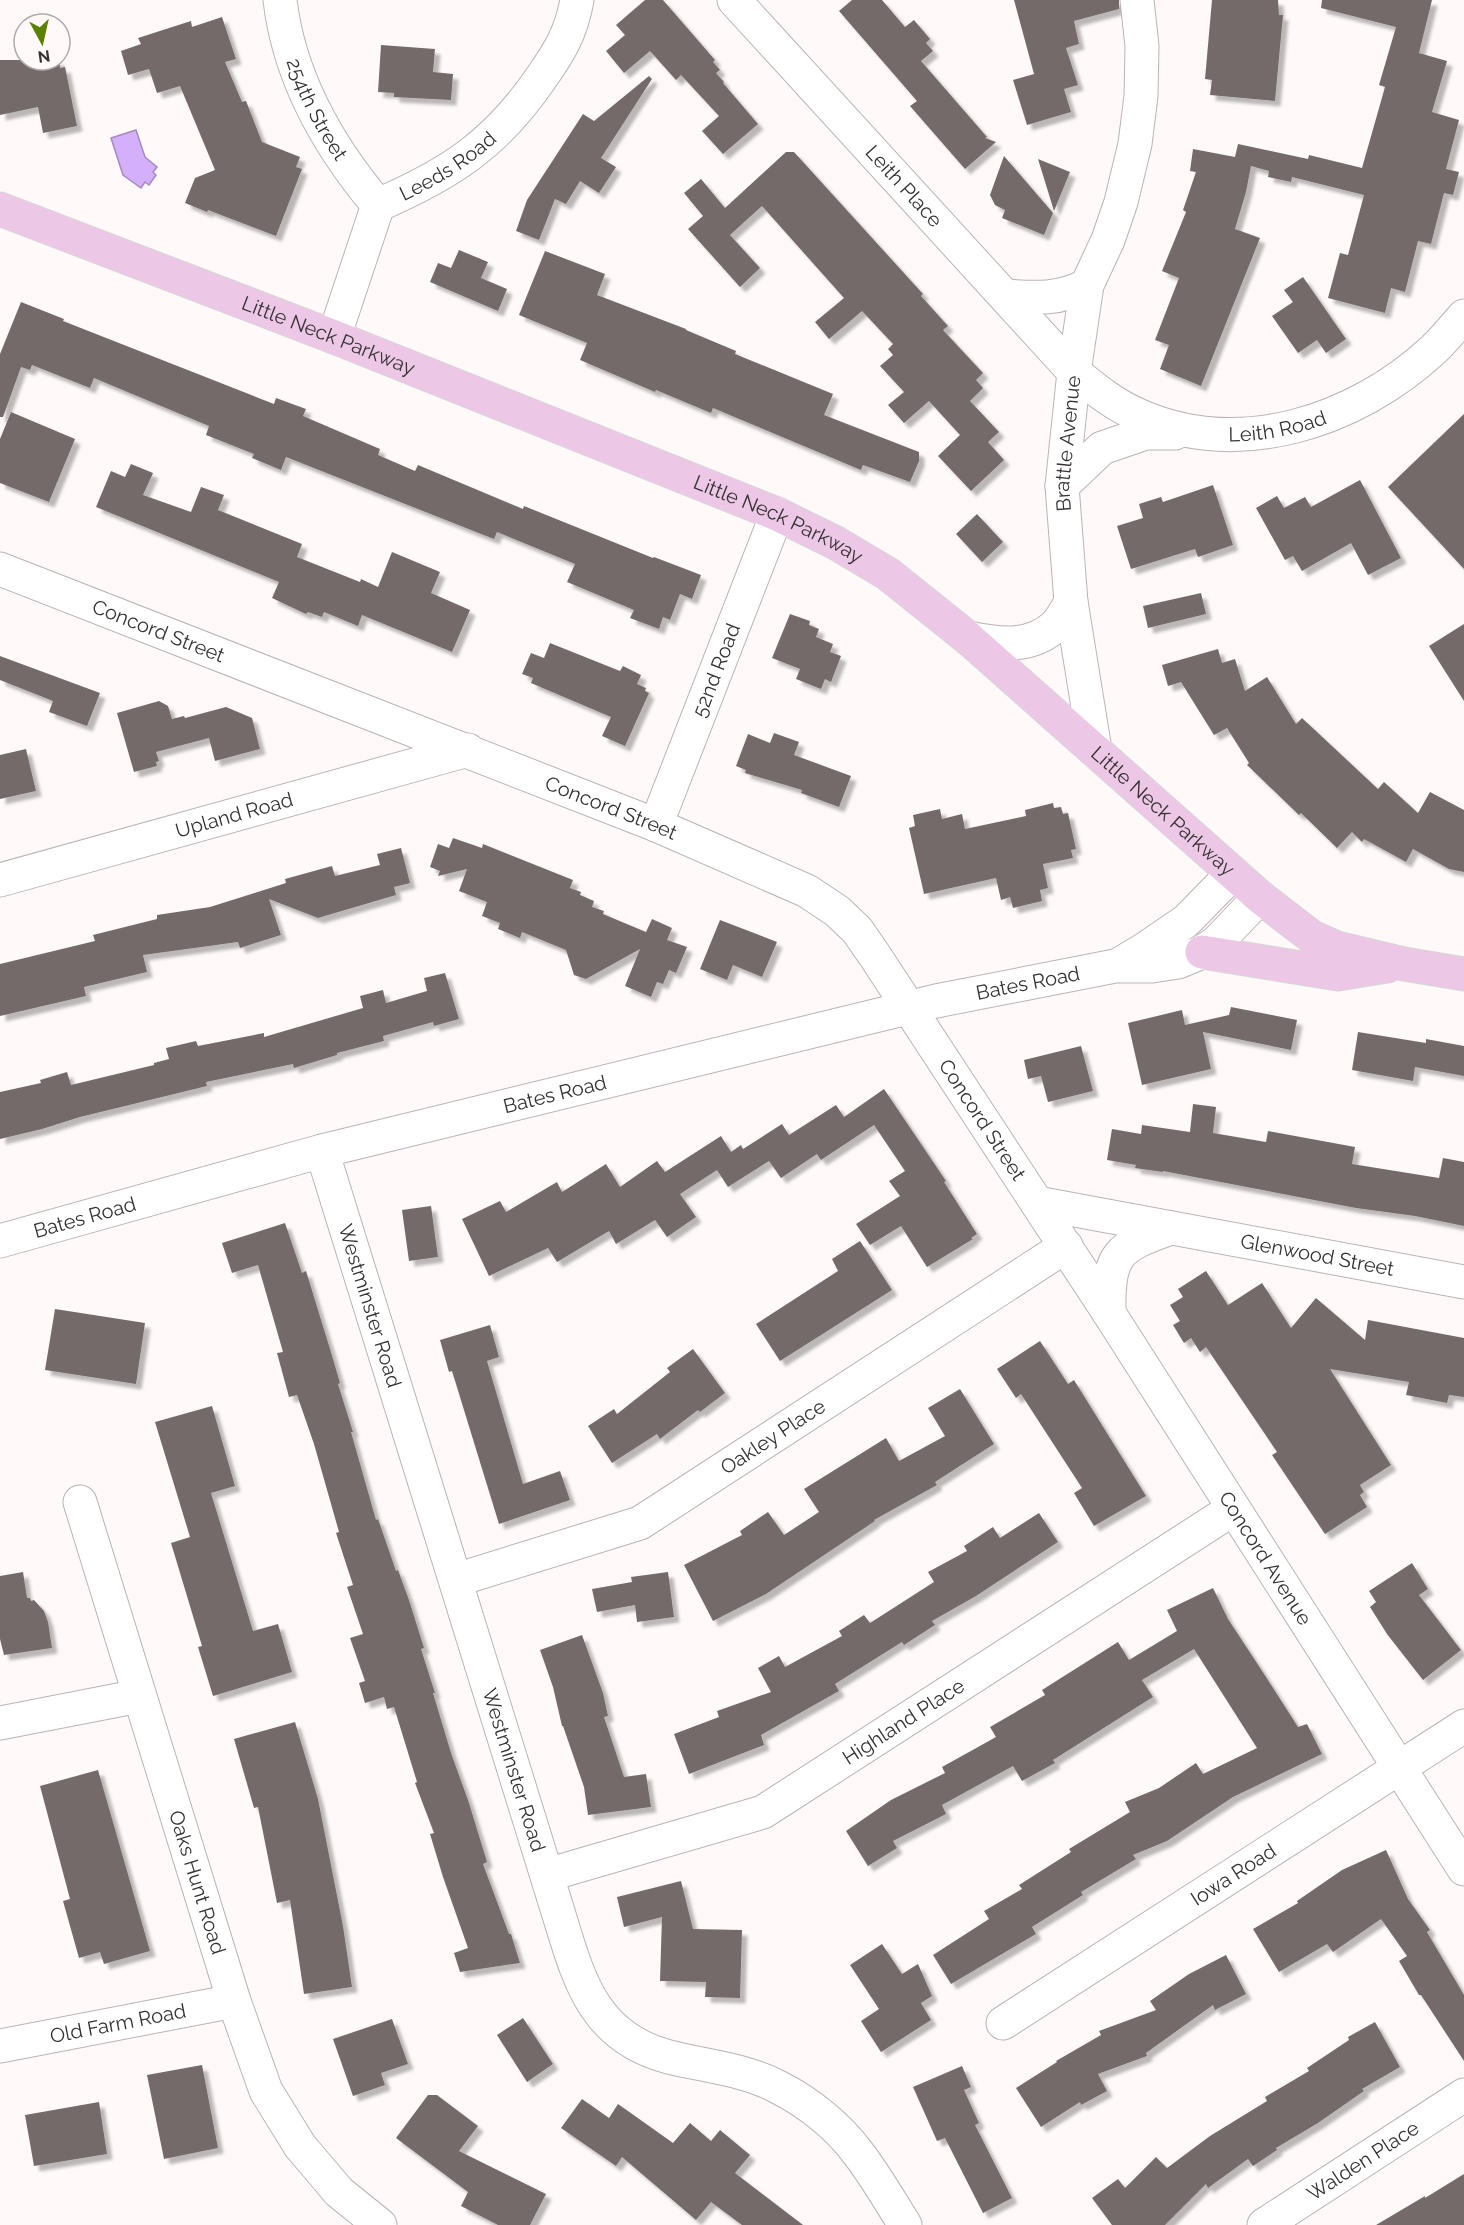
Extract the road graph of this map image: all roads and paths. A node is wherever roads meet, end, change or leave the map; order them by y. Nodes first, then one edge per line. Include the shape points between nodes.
1 (279, 0) edge
2 (577, 0) edge
3 (734, 0) edge
4 (1137, 0) edge
5 (378, 205) junction
6 (0, 209) edge
7 (1087, 285) junction
8 (1005, 296) junction
9 (1464, 316) edge
10 (334, 337) junction
11 (1074, 372) junction
12 (1197, 433) junction
13 (1062, 486) junction
14 (777, 514) junction
15 (0, 569) edge
16 (1071, 602) junction
17 (968, 638) junction
18 (468, 750) junction
19 (1095, 750) junction
20 (656, 825) junction
21 (1233, 873) junction
22 (0, 880) edge
23 (1260, 897) junction
24 (1202, 952) junction
25 (1404, 964) junction
26 (1115, 966) junction
27 (1464, 974) edge
28 (908, 1007) junction
29 (322, 1151) junction
30 (1037, 1203) junction
31 (1171, 1228) junction
32 (0, 1241) edge
33 (1066, 1246) junction
34 (1464, 1282) edge
35 (1109, 1312) junction
36 (80, 1502) dead end
37 (1233, 1509) junction
38 (456, 1580) junction
39 (139, 1696) junction
40 (0, 1723) edge
41 (1464, 1726) edge
42 (1399, 1768) junction
43 (1464, 1869) edge
44 (547, 1875) junction
45 (234, 2001) junction
46 (1003, 2023) dead end
47 (0, 2046) edge
48 (1464, 2095) edge
49 (380, 2225) edge
50 (905, 2225) edge
51 (1264, 2225) edge

1 - 5 street, 254th Street via 289,47 310,103 357,181
2 - 5 street, Leeds Road via 573,23 558,54 524,104 498,132 423,186
3 - 8 street, Leith Place
4 - 7 street, Brattle Avenue via 1142,46 1135,144 1121,202
5 - 10 street, Leeds Road
6 - 10 main road, Little Neck Parkway
7 - 8 street via 1072,294 1055,297
7 - 11 street, Brattle Avenue
8 - 11 street, Leith Place
9 - 12 street, Leith Road via 1434,349 1365,399 1274,432 1227,436
10 - 14 main road, Little Neck Parkway
11 - 12 street, Leith Road via 1107,398 1136,414
11 - 13 street, Brattle Avenue
12 - 13 street via 1146,433 1102,448
13 - 16 street, Brattle Avenue
14 - 17 main road, Little Neck Parkway via 888,574
14 - 20 street, 52nd Road
15 - 18 street, Concord Street
16 - 17 street via 1056,626 1022,644
16 - 19 street, Brattle Avenue
17 - 19 main road, Little Neck Parkway
18 - 20 street, Concord Street
18 - 22 street, Upland Road
19 - 21 main road, Little Neck Parkway
20 - 28 street, Concord Street via 807,891 837,911 857,930
21 - 23 main road, Little Neck Parkway
21 - 26 street, Bates Road via 1180,926
23 - 24 street, Bates Road via 1216,943
23 - 25 main road, Little Neck Parkway via 1312,937 1336,948
24 - 25 main road via 1338,974
24 - 26 street, Bates Road via 1178,962
25 - 27 main road, Little Neck Parkway
26 - 28 street, Bates Road
28 - 29 street, Bates Road
28 - 30 street, Concord Street
29 - 32 street, Bates Road
29 - 38 street, Westminster Road
30 - 31 street, Glenwood Street
30 - 33 street, Concord Street
31 - 34 street, Glenwood Street
31 - 35 street via 1135,1242 1116,1258 1109,1282
33 - 35 street, Concord Avenue
33 - 38 street, Oakley Place via 640,1523
35 - 37 street, Concord Avenue
36 - 39 street, Oaks Hunt Road
37 - 42 street, Concord Avenue
37 - 44 street, Highland Place via 763,1812
38 - 44 street, Westminster Road
39 - 40 street
39 - 45 street, Oaks Hunt Road
41 - 42 street, Iowa Road
42 - 43 street, Concord Avenue
42 - 46 street, Iowa Road
44 - 50 street, Westminster Road via 580,1981 608,2022 651,2051 727,2068 777,2086 818,2112 857,2151
45 - 47 street, Old Farm Road
45 - 49 street, Oaks Hunt Road via 266,2091 300,2146 339,2192
48 - 51 street, Walden Place

